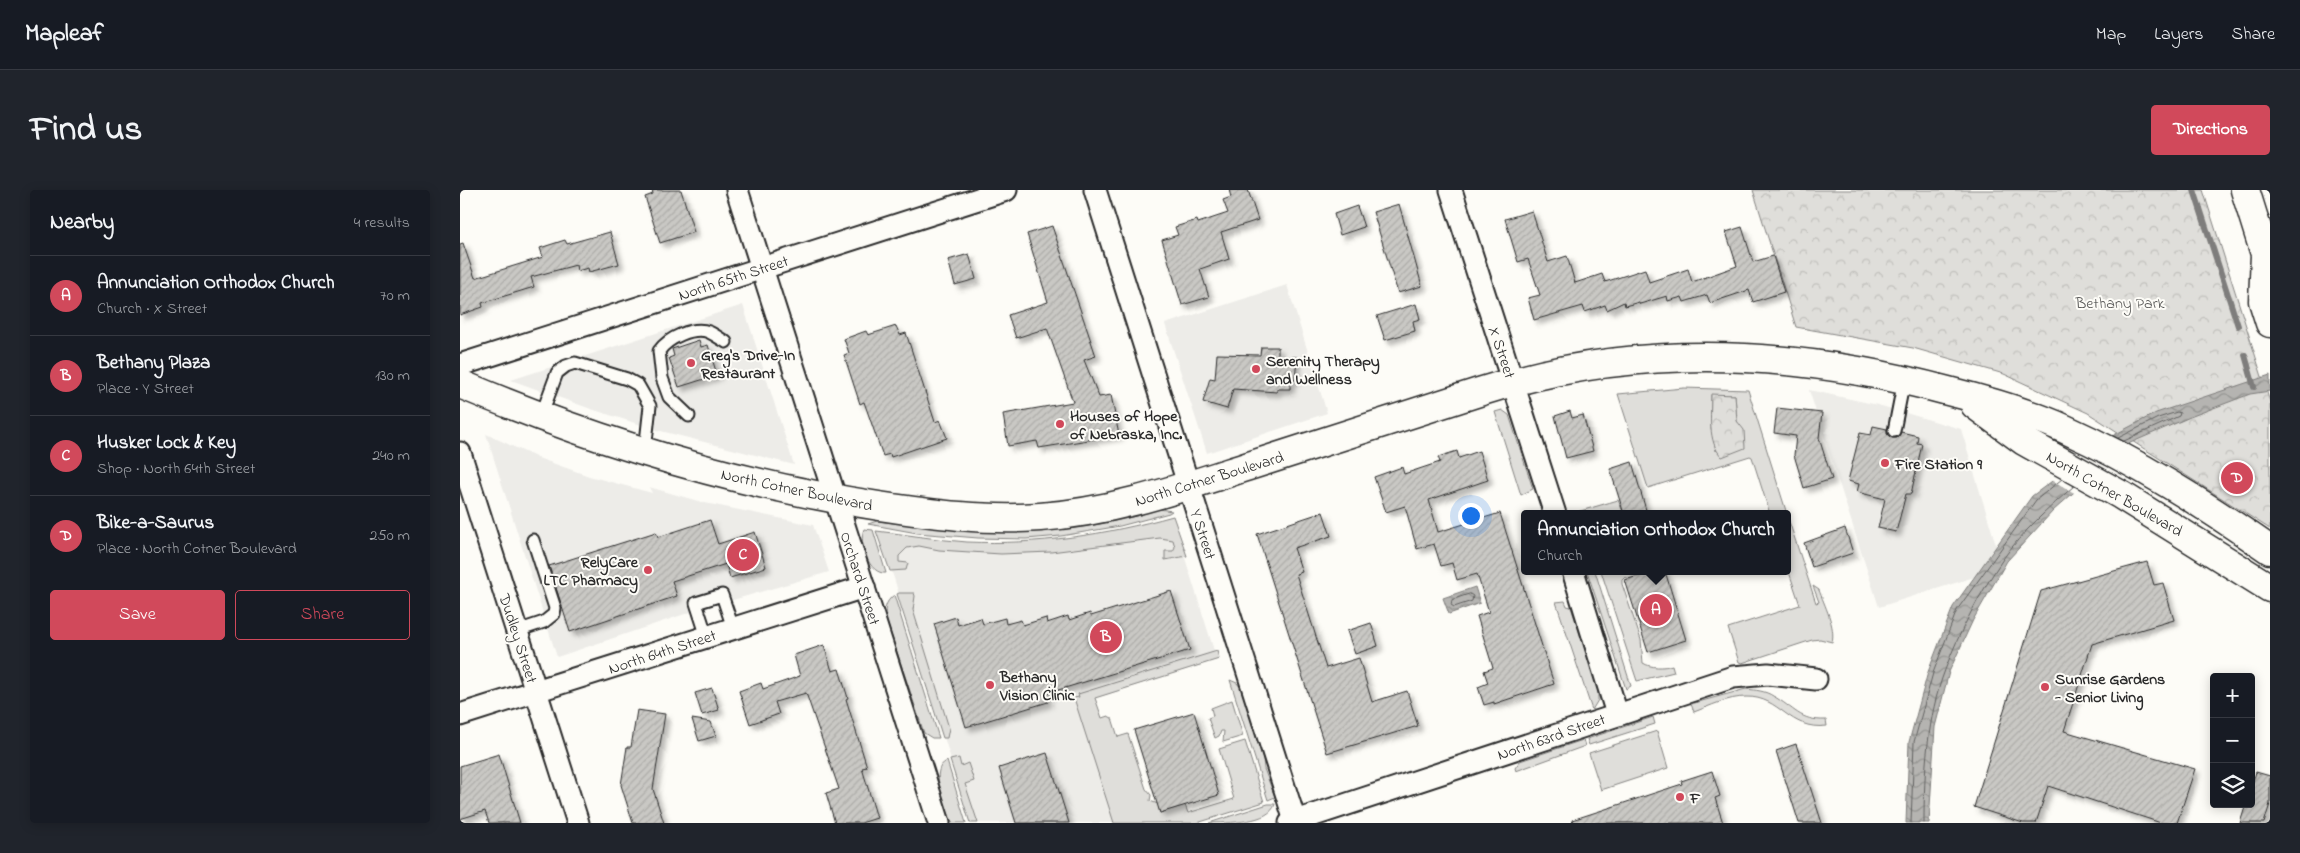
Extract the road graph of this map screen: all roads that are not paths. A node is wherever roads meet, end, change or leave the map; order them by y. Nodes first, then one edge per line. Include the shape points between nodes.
1 (737, 190) edge
2 (1006, 190) edge
3 (1095, 190) edge
4 (1451, 190) edge
5 (2244, 190) edge
6 (2267, 258) edge
7 (762, 268) junction
8 (2270, 324) edge
9 (726, 342) dead end
10 (460, 365) edge
11 (1904, 380) junction
12 (1512, 383) junction
13 (460, 384) edge
14 (1962, 395) junction
15 (541, 416) junction
16 (689, 416) dead end
17 (1894, 431) dead end
18 (460, 453) edge
19 (645, 453) junction
20 (1188, 486) junction
21 (835, 500) junction
22 (1553, 510) edge
23 (2240, 529) junction
24 (533, 540) dead end
25 (2270, 541) edge
26 (2270, 550) edge
27 (1574, 575) edge
28 (864, 587) junction
29 (2270, 588) edge
30 (732, 628) junction
31 (517, 632) junction
32 (707, 637) junction
33 (1816, 679) dead end
34 (536, 691) junction
35 (1617, 714) junction
36 (460, 715) edge
37 (1293, 822) edge
38 (578, 823) edge
39 (939, 823) edge

1 - 7 street, Orchard Street
2 - 7 street, North 65th Street
3 - 20 street, Y Street
4 - 12 street, X Street
5 - 6 main road
6 - 8 main road via 2263,301
7 - 10 street, North 65th Street
7 - 21 street, Orchard Street
9 - 16 lane via 697,330 670,340 659,351 662,378 669,397
11 - 12 main road, North Cotner Boulevard via 1823,363 1700,356 1613,362
11 - 14 main road, North Cotner Boulevard
11 - 17 lane
12 - 20 main road, North Cotner Boulevard
12 - 22 street, X Street
13 - 15 main road, North Cotner Boulevard
14 - 23 main road, North Cotner Boulevard via 2066,429 2152,474
14 - 29 main road, North Cotner Boulevard via 2024,441 2121,495
15 - 19 main road, North Cotner Boulevard
15 - 19 lane via 557,373 566,366 575,363 627,379 638,385 650,406
18 - 31 street, Dudley Street
19 - 21 main road, North Cotner Boulevard
20 - 21 main road, North Cotner Boulevard via 1098,510 1028,518 951,515
20 - 37 street, Y Street
21 - 28 street, Orchard Street
23 - 25 main road
23 - 26 main road, North Cotner Boulevard
24 - 31 lane via 555,608 554,614 544,622
27 - 35 street
28 - 30 street, North 64th Street
28 - 39 street, Orchard Street
30 - 32 street, North 64th Street
30 - 32 lane via 722,595 696,603
31 - 34 street, Dudley Street
32 - 34 street, North 64th Street
33 - 35 street, North 63rd Street via 1768,674 1733,677
34 - 36 street, North 64th Street
34 - 38 street, Dudley Street
35 - 37 street, North 63rd Street

